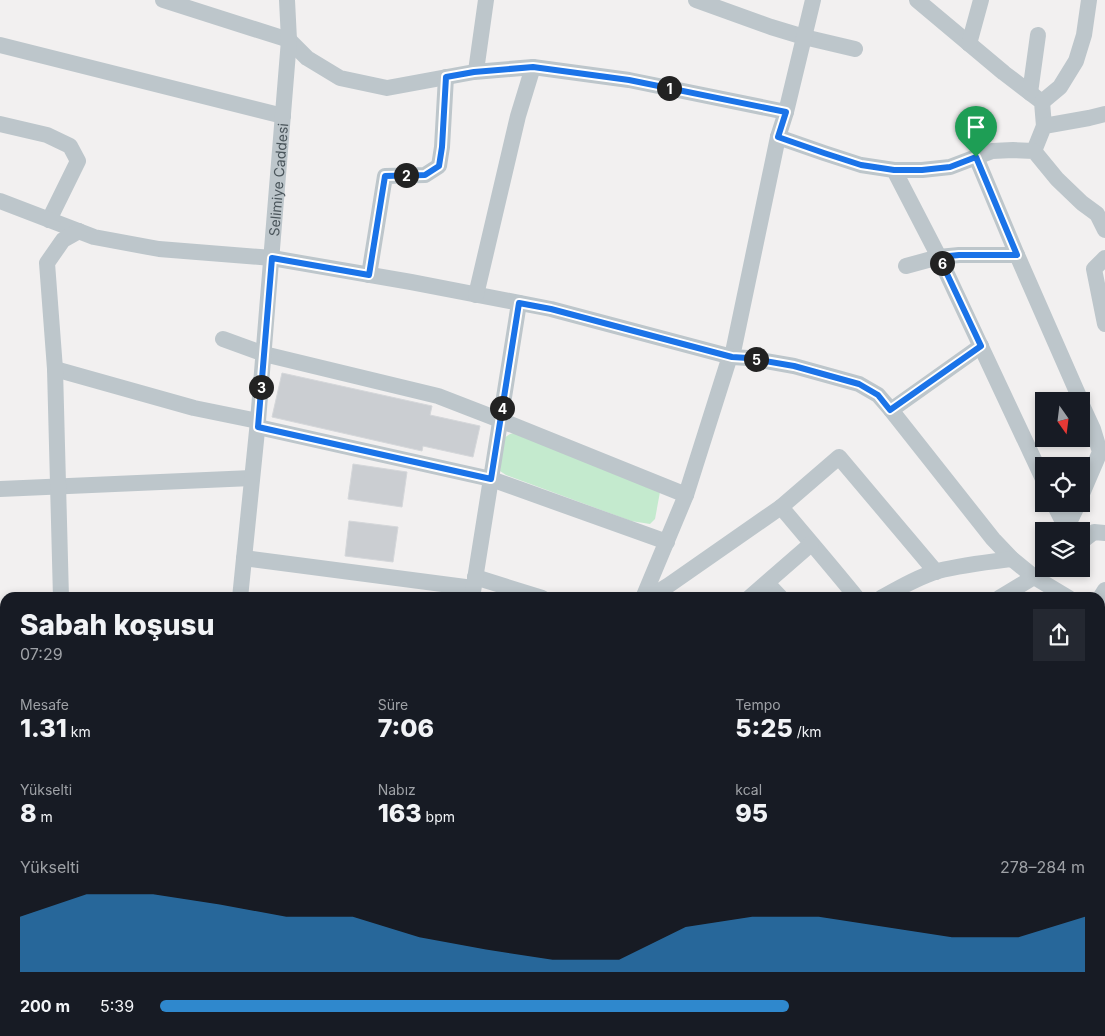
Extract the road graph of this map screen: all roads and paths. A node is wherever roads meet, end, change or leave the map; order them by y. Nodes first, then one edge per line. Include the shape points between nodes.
1 (163, 0) edge
2 (287, 0) edge
3 (486, 0) edge
4 (696, 0) edge
5 (813, 0) edge
6 (917, 0) edge
7 (980, 0) edge
8 (1089, 0) edge
9 (1038, 35) dead end
10 (804, 37) junction
11 (289, 40) junction
12 (969, 44) junction
13 (0, 45) edge
14 (855, 49) dead end
15 (533, 67) junction
16 (476, 72) junction
17 (446, 77) junction
18 (1036, 98) junction
19 (786, 112) junction
20 (1105, 114) edge
21 (283, 116) junction
22 (0, 124) edge
23 (1044, 126) junction
24 (778, 137) junction
25 (1034, 151) junction
26 (976, 157) junction
27 (894, 170) junction
28 (0, 201) edge
29 (1101, 208) edge
30 (49, 220) junction
31 (1105, 230) edge
32 (79, 231) junction
33 (1017, 255) junction
34 (939, 257) junction
35 (272, 258) junction
36 (1105, 258) edge
37 (906, 266) dead end
38 (369, 275) junction
39 (476, 294) junction
40 (519, 303) junction
41 (1105, 324) edge
42 (222, 339) dead end
43 (981, 346) junction
44 (264, 354) junction
45 (731, 357) junction
46 (55, 368) junction
47 (1077, 392) edge
48 (890, 410) junction
49 (500, 420) junction
50 (258, 424) junction
51 (1090, 424) edge
52 (1035, 462) edge
53 (1090, 475) edge
54 (252, 478) junction
55 (491, 479) junction
56 (58, 487) junction
57 (0, 489) edge
58 (686, 495) junction
59 (781, 507) junction
60 (1105, 533) edge
61 (1090, 535) edge
62 (667, 542) junction
63 (811, 544) junction
64 (244, 558) junction
65 (1012, 559) junction
66 (936, 572) junction
67 (1035, 572) edge
68 (1044, 577) edge
69 (767, 583) junction
70 (473, 588) edge
71 (61, 592) edge
72 (241, 592) edge
73 (501, 592) edge
74 (646, 592) edge
75 (658, 592) edge
76 (756, 592) edge
77 (775, 592) edge
78 (852, 592) edge
79 (893, 592) edge
80 (1012, 592) edge
81 (1062, 592) edge

1 - 11 street
2 - 11 street, Selimiye Caddesi
3 - 16 street
4 - 10 street
5 - 10 street
6 - 12 street
7 - 12 street
8 - 18 street via 1084,35 1076,60 1060,87
9 - 18 street
10 - 14 street
10 - 19 street
11 - 17 street via 307,58 340,78 388,88
11 - 21 street, Selimiye Caddesi
12 - 18 street
13 - 21 street
15 - 16 street
15 - 19 street via 629,80
15 - 39 street via 518,116
16 - 17 street
17 - 38 street via 439,166 425,175 385,176
18 - 23 street
19 - 24 street
20 - 23 street
21 - 35 street, Selimiye Caddesi
22 - 30 street via 47,135 70,146 78,161
23 - 25 street
24 - 27 street via 861,165
24 - 45 street
25 - 26 street via 992,151
25 - 29 street via 1082,203
26 - 27 street via 950,167
26 - 33 street
27 - 34 street
28 - 30 street
29 - 31 street
30 - 32 street
32 - 35 street via 94,237 159,249
32 - 46 street via 63,240 47,263
33 - 34 street
33 - 47 street
34 - 37 street
34 - 43 street
35 - 38 street
35 - 44 street, Selimiye Caddesi
36 - 41 street via 1094,269
38 - 39 street
39 - 40 street
40 - 45 street
40 - 49 street
42 - 44 street
43 - 48 street
43 - 52 street
44 - 49 street via 438,396
44 - 50 street, Selimiye Caddesi
45 - 48 street via 794,366 859,384 878,395
45 - 58 street
46 - 50 street
46 - 56 street
48 - 65 street
49 - 55 street
49 - 58 street
50 - 54 street, Selimiye Caddesi
50 - 55 street
51 - 53 street via 1100,452
54 - 56 street
54 - 64 street, Selimiye Caddesi
55 - 62 street
55 - 70 street
56 - 57 street
56 - 71 street
58 - 62 street
59 - 63 street
59 - 66 street via 838,457
59 - 75 street
60 - 61 street
62 - 74 street
63 - 69 street
63 - 78 street
64 - 70 street
64 - 72 street, Selimiye Caddesi
65 - 66 street
65 - 67 street
66 - 79 street
68 - 80 street
68 - 81 street
69 - 76 street
69 - 77 street
70 - 73 street

